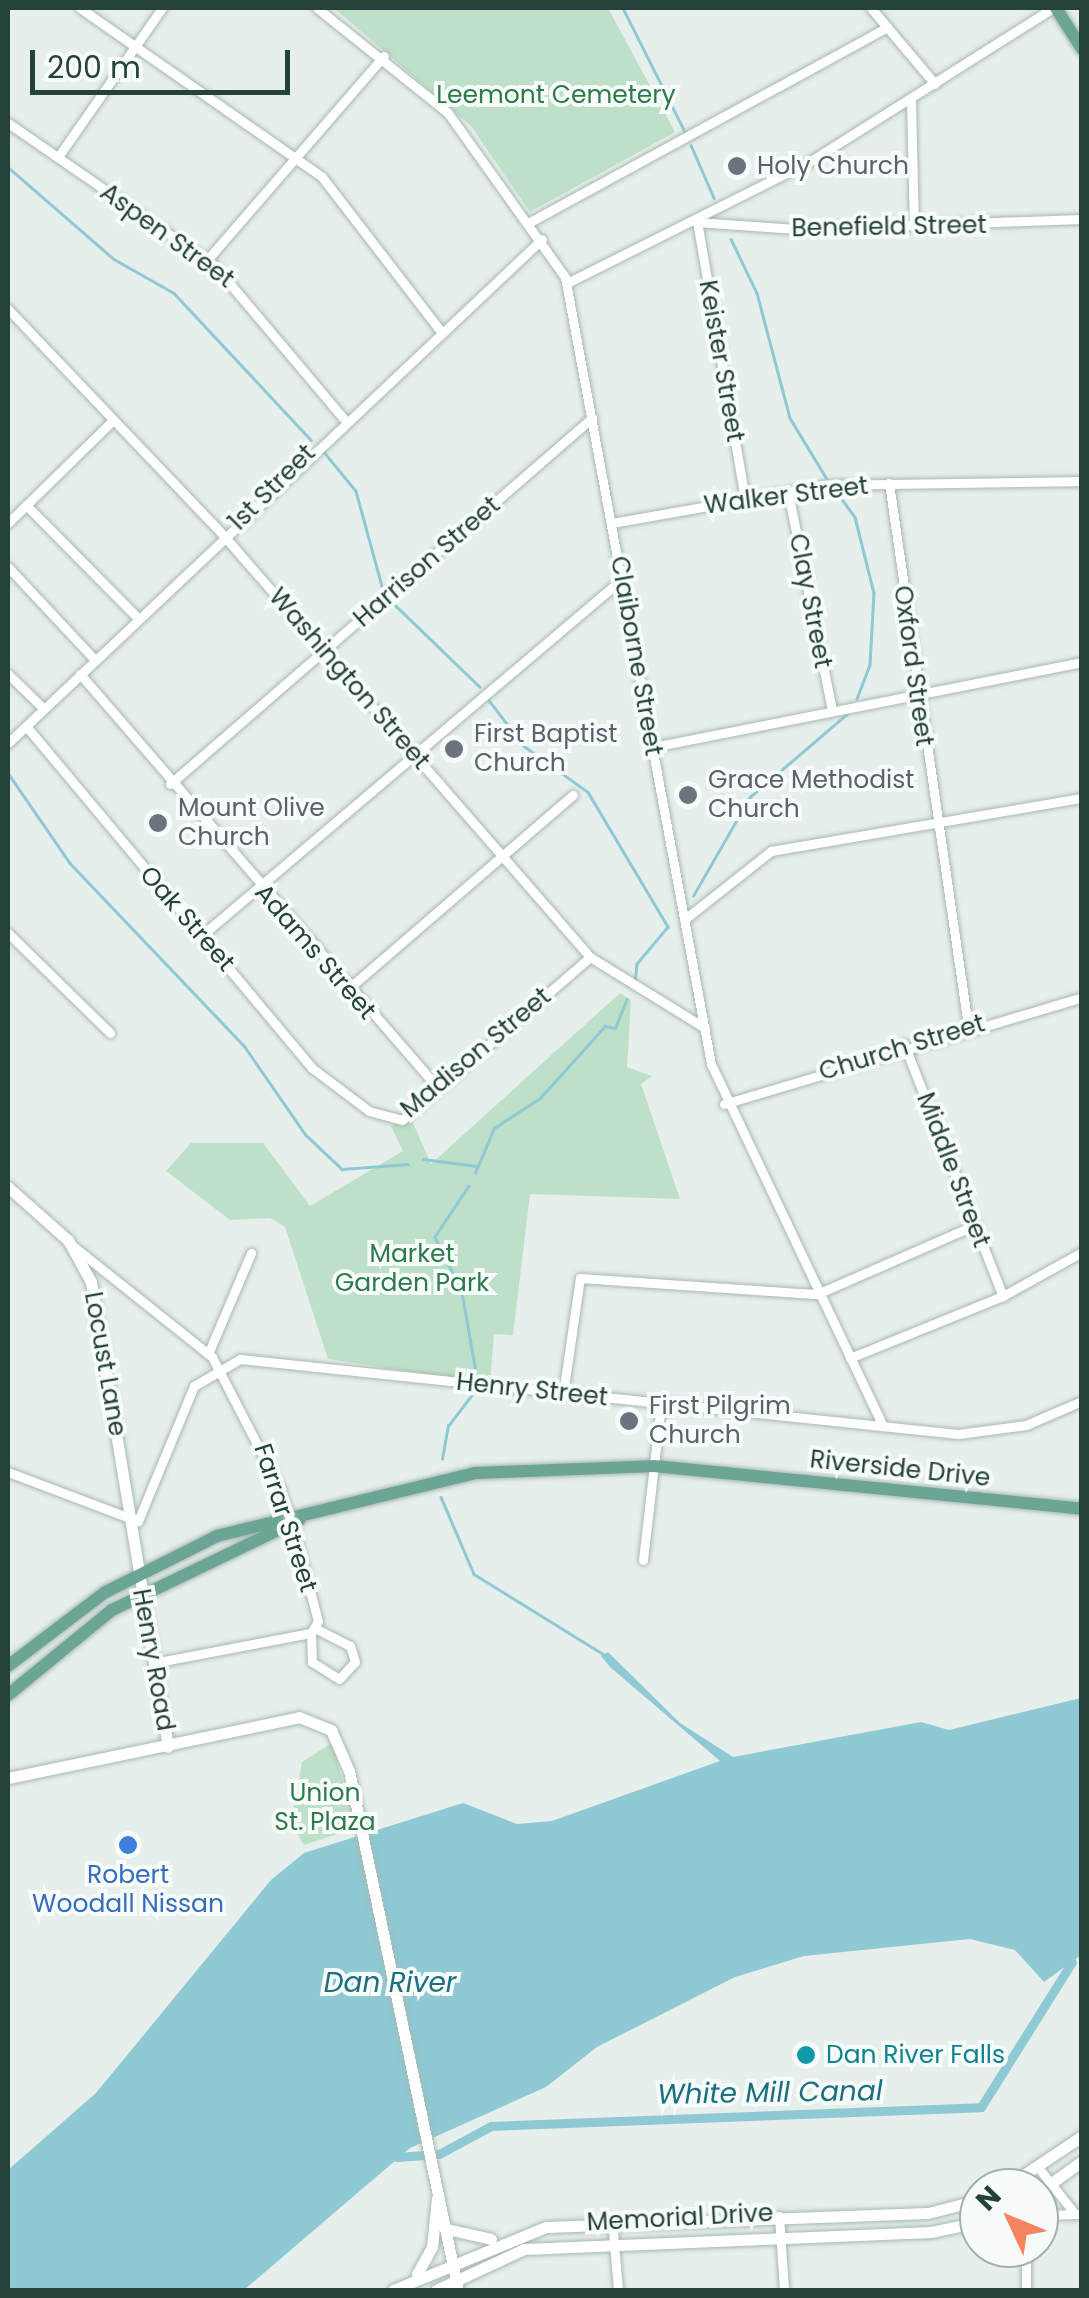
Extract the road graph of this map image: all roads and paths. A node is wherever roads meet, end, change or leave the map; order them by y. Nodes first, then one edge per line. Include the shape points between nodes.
1 (80, 8) edge
2 (162, 8) edge
3 (317, 8) edge
4 (871, 8) edge
5 (1054, 8) edge
6 (887, 27) junction
7 (136, 46) junction
8 (1082, 49) edge
9 (384, 56) junction
10 (935, 84) junction
11 (910, 99) junction
12 (8, 122) edge
13 (58, 156) junction
14 (294, 158) junction
15 (1082, 219) edge
16 (530, 222) junction
17 (697, 222) junction
18 (914, 226) junction
19 (542, 240) junction
20 (207, 260) junction
21 (567, 283) junction
22 (8, 309) edge
23 (440, 330) junction
24 (343, 418) junction
25 (592, 418) junction
26 (112, 420) junction
27 (1082, 481) edge
28 (889, 484) junction
29 (788, 492) junction
30 (745, 499) junction
31 (26, 505) junction
32 (8, 523) edge
33 (612, 523) junction
34 (224, 536) junction
35 (8, 567) edge
36 (622, 579) junction
37 (138, 618) junction
38 (325, 650) junction
39 (95, 660) junction
40 (1082, 662) edge
41 (8, 674) edge
42 (80, 674) junction
43 (918, 694) junction
44 (44, 709) junction
45 (832, 710) junction
46 (26, 726) junction
47 (8, 743) edge
48 (653, 747) junction
49 (412, 753) junction
50 (170, 784) junction
51 (572, 794) dead end
52 (1082, 798) edge
53 (935, 822) junction
54 (500, 854) junction
55 (259, 886) junction
56 (685, 919) junction
57 (8, 932) edge
58 (201, 936) junction
59 (590, 957) junction
60 (348, 989) junction
61 (1082, 997) edge
62 (968, 1026) junction
63 (705, 1028) junction
64 (110, 1034) dead end
65 (904, 1044) junction
66 (438, 1088) junction
67 (355, 1104) joint
68 (724, 1104) junction
69 (8, 1187) edge
70 (973, 1226) junction
71 (74, 1246) junction
72 (1082, 1252) edge
73 (251, 1253) dead end
74 (818, 1294) junction
75 (1003, 1296) junction
76 (208, 1354) junction
77 (850, 1358) junction
78 (217, 1365) junction
79 (562, 1394) junction
80 (1082, 1401) edge
81 (661, 1404) junction
82 (883, 1426) junction
83 (654, 1466) junction
84 (8, 1472) edge
85 (357, 1498) junction
86 (1082, 1509) edge
87 (132, 1522) junction
88 (643, 1560) dead end
89 (139, 1573) junction
90 (142, 1593) junction
91 (313, 1631) junction
92 (153, 1663) junction
93 (8, 1666) edge
94 (8, 1696) edge
95 (168, 1747) junction
96 (8, 1778) edge
97 (1082, 2136) edge
98 (1082, 2161) edge
99 (1037, 2166) joint
100 (1034, 2168) edge
101 (1059, 2178) edge
102 (1059, 2191) edge
103 (437, 2192) junction
104 (959, 2205) edge
105 (779, 2214) junction
106 (1078, 2214) edge
107 (612, 2220) junction
108 (959, 2226) edge
109 (446, 2228) junction
110 (780, 2233) junction
111 (505, 2238) junction
112 (614, 2240) junction
113 (453, 2259) junction
114 (412, 2280) junction
115 (457, 2284) edge
116 (393, 2290) edge
117 (436, 2290) edge
118 (618, 2290) edge
119 (784, 2290) edge

1 - 7 street
2 - 7 street
3 - 9 street, Claiborne Street
4 - 6 street
5 - 8 main road
5 - 10 street
6 - 10 street
6 - 16 street
7 - 13 street
7 - 14 street
9 - 14 street
9 - 16 street, Claiborne Street via 461,128
10 - 11 street
11 - 17 street
11 - 18 street
12 - 13 street, Aspen Street
13 - 20 street, Aspen Street
14 - 20 street
14 - 23 street via 343,199
15 - 18 street, Benefield Street
16 - 19 street, Claiborne Street
17 - 18 street, Benefield Street
17 - 21 street
17 - 30 street, Keister Street
19 - 21 street, Claiborne Street
19 - 23 street, 1st Street
20 - 24 street, Aspen Street
21 - 25 street, Claiborne Street
22 - 26 street, Washington Street
23 - 24 street, 1st Street
24 - 34 street, 1st Street
25 - 33 street, Claiborne Street
25 - 38 street, Harrison Street
26 - 31 street
26 - 34 street, Washington Street
27 - 28 street, Walker Street
28 - 29 street, Walker Street
28 - 43 street, Oxford Street
29 - 30 street, Walker Street
29 - 45 street, Clay Street
30 - 33 street, Walker Street
31 - 32 street
31 - 37 street
33 - 36 street, Claiborne Street
34 - 37 street, 1st Street
34 - 38 street, Washington Street
35 - 39 street
36 - 48 street, Claiborne Street
36 - 49 street
37 - 39 street, 1st Street
38 - 49 street, Washington Street
38 - 50 street, Harrison Street
39 - 42 street, 1st Street
40 - 43 street
41 - 44 street
42 - 44 street, 1st Street
42 - 50 street, Adams Street
43 - 45 street
43 - 53 street, Oxford Street
44 - 46 street, 1st Street
45 - 48 street
46 - 47 street, 1st Street
46 - 58 street, Oak Street
48 - 56 street, Claiborne Street
49 - 54 street, Washington Street
49 - 55 street
50 - 55 street, Adams Street
51 - 54 street
52 - 53 street
53 - 56 street via 771,851
53 - 62 street, Oxford Street
54 - 59 street, Washington Street
54 - 60 street
55 - 58 street
55 - 60 street, Adams Street
56 - 63 street, Claiborne Street
57 - 64 street
58 - 67 street, Oak Street via 322,1079
59 - 63 street, Washington Street
59 - 66 street, Madison Street
60 - 66 street, Adams Street
61 - 62 street, Church Street
62 - 65 street, Church Street
63 - 68 street, Claiborne Street
65 - 68 street, Church Street
65 - 70 street, Middle Street
66 - 67 street, Madison Street via 398,1121
68 - 74 street, Claiborne Street
69 - 71 main road, Locust Lane
70 - 74 street
70 - 75 street, Middle Street
71 - 76 street, Farrar Street
71 - 87 main road, Locust Lane via 91,1282
72 - 75 street
73 - 76 street
74 - 77 street, Claiborne Street
74 - 79 street via 585,1277 573,1286
75 - 77 street
76 - 78 street, Farrar Street
77 - 82 street, Claiborne Street
78 - 79 street, Henry Street via 336,1365
78 - 87 street via 194,1386
78 - 91 street, Farrar Street, bridge via 280,1488
79 - 81 street, Henry Street
80 - 82 street, Henry Street via 981,1433
81 - 82 street, Henry Street
81 - 83 street
83 - 85 main road, Riverside Drive via 513,1468
83 - 86 main road, Riverside Drive
83 - 88 street
84 - 87 street
85 - 89 main road, Riverside Drive via 231,1531
85 - 90 main road, Riverside Drive
87 - 89 main road, Locust Lane
89 - 90 main road, Henry Road
89 - 93 main road, Riverside Drive
90 - 92 main road, Henry Road
90 - 94 main road, Riverside Drive
91 - 91 street, Farrar Street via 350,1646 349,1671 339,1679 316,1670
91 - 92 street
92 - 95 main road, Henry Road
95 - 96 main road
95 - 103 main road via 299,1717 331,1730 349,1771
97 - 99 main road
98 - 101 main road
99 - 100 main road
102 - 106 street
103 - 109 main road
103 - 114 main road via 432,2247
104 - 105 main road, Memorial Drive via 928,2212
105 - 107 main road, Memorial Drive
105 - 110 street
107 - 111 main road, Memorial Drive
107 - 112 street
108 - 110 main road, Memorial Drive
109 - 111 main road via 472,2240
109 - 113 main road
110 - 112 main road, Memorial Drive
110 - 119 street
111 - 113 main road, Memorial Drive
112 - 115 main road, Memorial Drive via 508,2252
112 - 118 street
113 - 114 main road, Memorial Drive
113 - 115 main road
114 - 116 main road, Memorial Drive
115 - 117 main road, Memorial Drive

